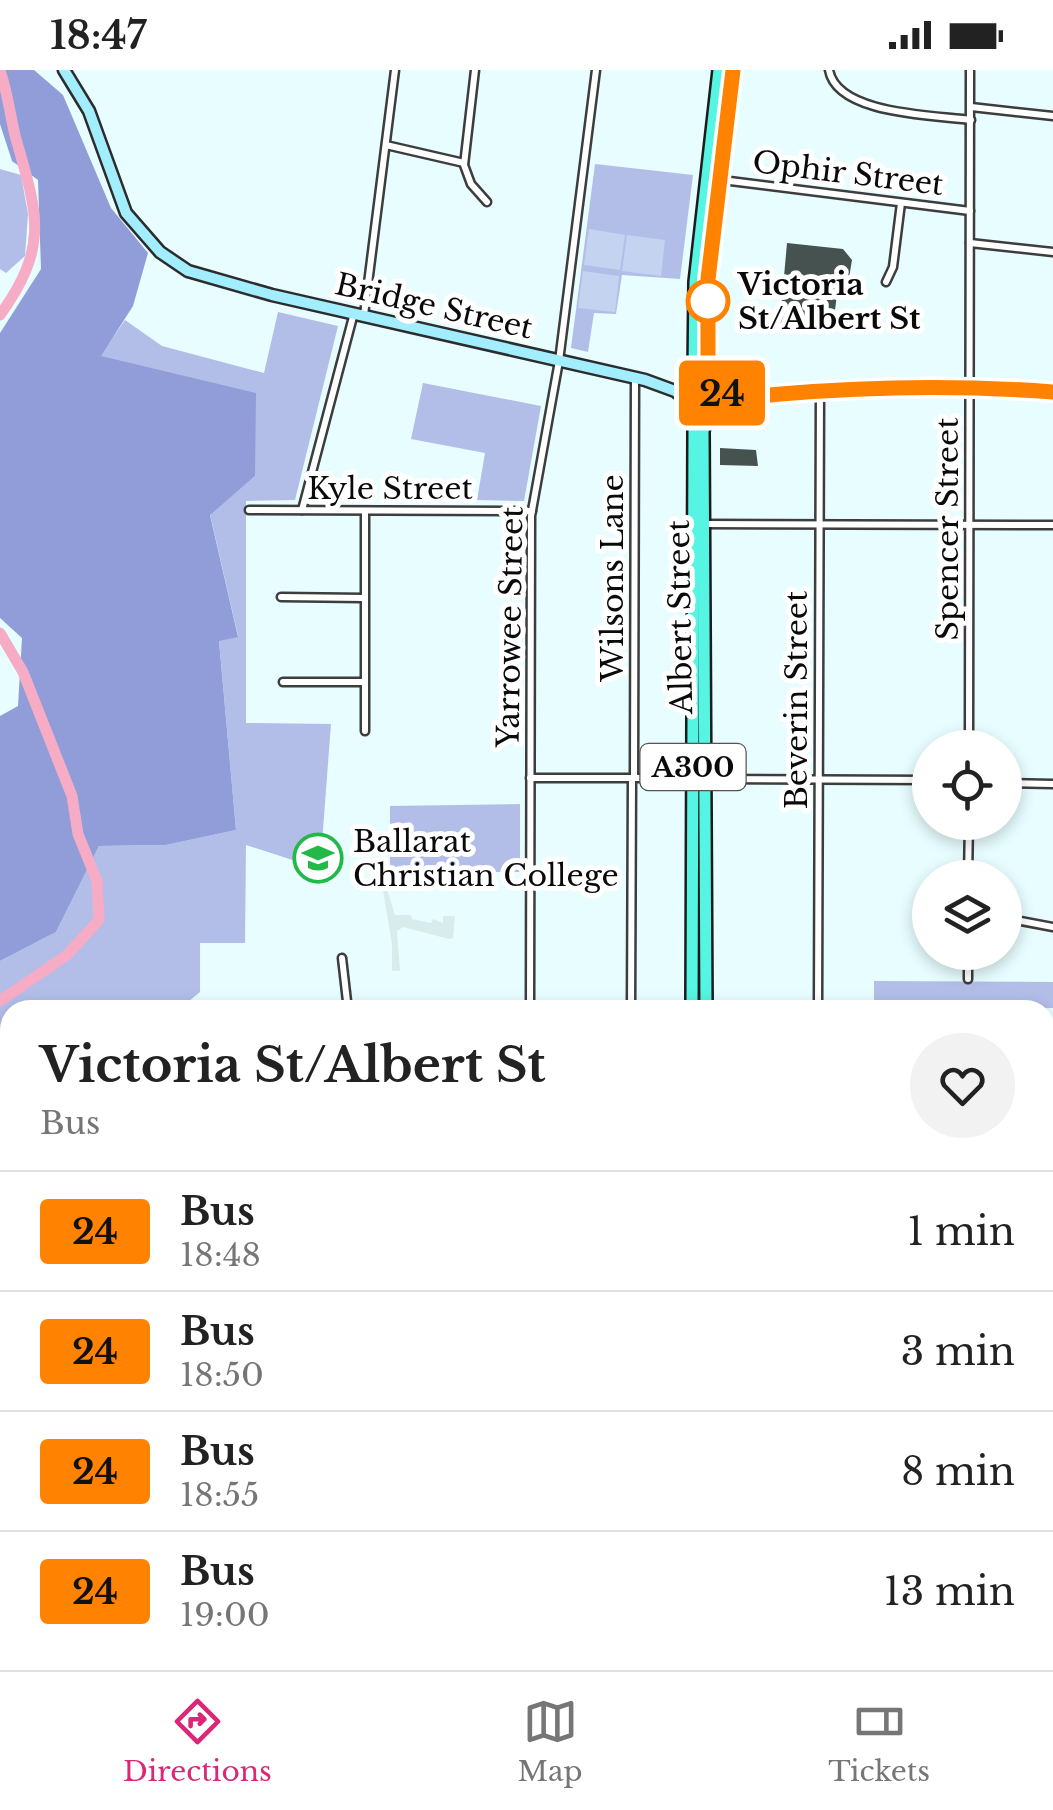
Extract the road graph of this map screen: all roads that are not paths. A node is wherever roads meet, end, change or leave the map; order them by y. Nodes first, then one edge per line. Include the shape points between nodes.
1 (64, 70) edge
2 (394, 70) edge
3 (475, 70) edge
4 (596, 70) edge
5 (719, 70) edge
6 (733, 70) edge
7 (829, 70) edge
8 (970, 70) edge
9 (970, 106) junction
10 (1053, 116) edge
11 (971, 120) junction
12 (386, 145) junction
13 (464, 163) junction
14 (712, 179) junction
15 (487, 202) dead end
16 (901, 203) junction
17 (970, 211) junction
18 (970, 243) junction
19 (1053, 252) edge
20 (886, 282) dead end
21 (359, 314) junction
22 (559, 361) junction
23 (640, 379) junction
24 (691, 384) junction
25 (970, 385) junction
26 (711, 387) junction
27 (820, 391) junction
28 (1053, 392) edge
29 (753, 396) junction
30 (688, 402) junction
31 (711, 404) junction
32 (249, 510) dead end
33 (302, 510) junction
34 (365, 511) junction
35 (532, 511) junction
36 (703, 524) junction
37 (819, 524) junction
38 (970, 525) junction
39 (1053, 526) edge
40 (281, 597) dead end
41 (364, 598) junction
42 (283, 682) dead end
43 (364, 682) junction
44 (969, 730) edge
45 (364, 731) dead end
46 (530, 778) junction
47 (633, 778) junction
48 (699, 778) junction
49 (818, 779) junction
50 (912, 780) edge
51 (1022, 783) edge
52 (1053, 784) edge
53 (1022, 921) edge
54 (1053, 926) edge
55 (342, 958) dead end
56 (968, 970) edge
57 (968, 979) dead end
58 (347, 1000) edge
59 (530, 1000) edge
60 (631, 1000) edge
61 (692, 1000) edge
62 (706, 1000) edge
63 (818, 1000) edge

1 - 21 main road, Bridge Street via 89,112 114,190 133,224 167,258 211,280
2 - 12 street
3 - 13 street
4 - 22 street, Yarrowee Street
5 - 14 highway
6 - 14 highway
7 - 11 street via 837,87 868,105
8 - 9 street, Spencer Street
9 - 10 street
9 - 11 street, Spencer Street
11 - 17 street, Spencer Street
12 - 13 street
12 - 21 street
13 - 15 street
14 - 16 street, Ophir Street
14 - 24 highway via 695,282
14 - 26 highway
16 - 17 street, Ophir Street
16 - 20 street
17 - 18 street, Spencer Street
18 - 19 street
18 - 25 street, Spencer Street
21 - 22 main road, Bridge Street
21 - 33 street
22 - 23 main road, Bridge Street
22 - 35 street, Yarrowee Street
23 - 24 main road
23 - 30 main road
23 - 47 street, Wilsons Lane
24 - 26 highway
24 - 30 highway
25 - 27 street
25 - 28 street
25 - 38 street, Spencer Street
26 - 29 street
26 - 31 highway
27 - 29 street
27 - 37 street, Beverin Street
29 - 31 street
30 - 31 highway via 700,409
30 - 48 highway, Albert Street / A300 via 694,430
31 - 36 highway, Albert Street / A300 via 704,426
32 - 33 street, Kyle Street
33 - 34 street, Kyle Street
34 - 35 street, Kyle Street
34 - 41 street
35 - 46 street, Yarrowee Street
36 - 37 street
36 - 48 highway, Albert Street / A300
37 - 38 street
37 - 49 street, Beverin Street
38 - 39 street
38 - 44 street, Spencer Street
40 - 41 street
41 - 43 street
42 - 43 street
43 - 45 street
46 - 47 street
46 - 59 street, Yarrowee Street
47 - 48 street
47 - 60 street, Wilsons Lane
48 - 49 street
48 - 61 highway, Albert Street / A300
48 - 62 highway, Albert Street / A300
49 - 50 street
49 - 63 street, Beverin Street
51 - 52 street
53 - 54 street
55 - 58 street
56 - 57 street

